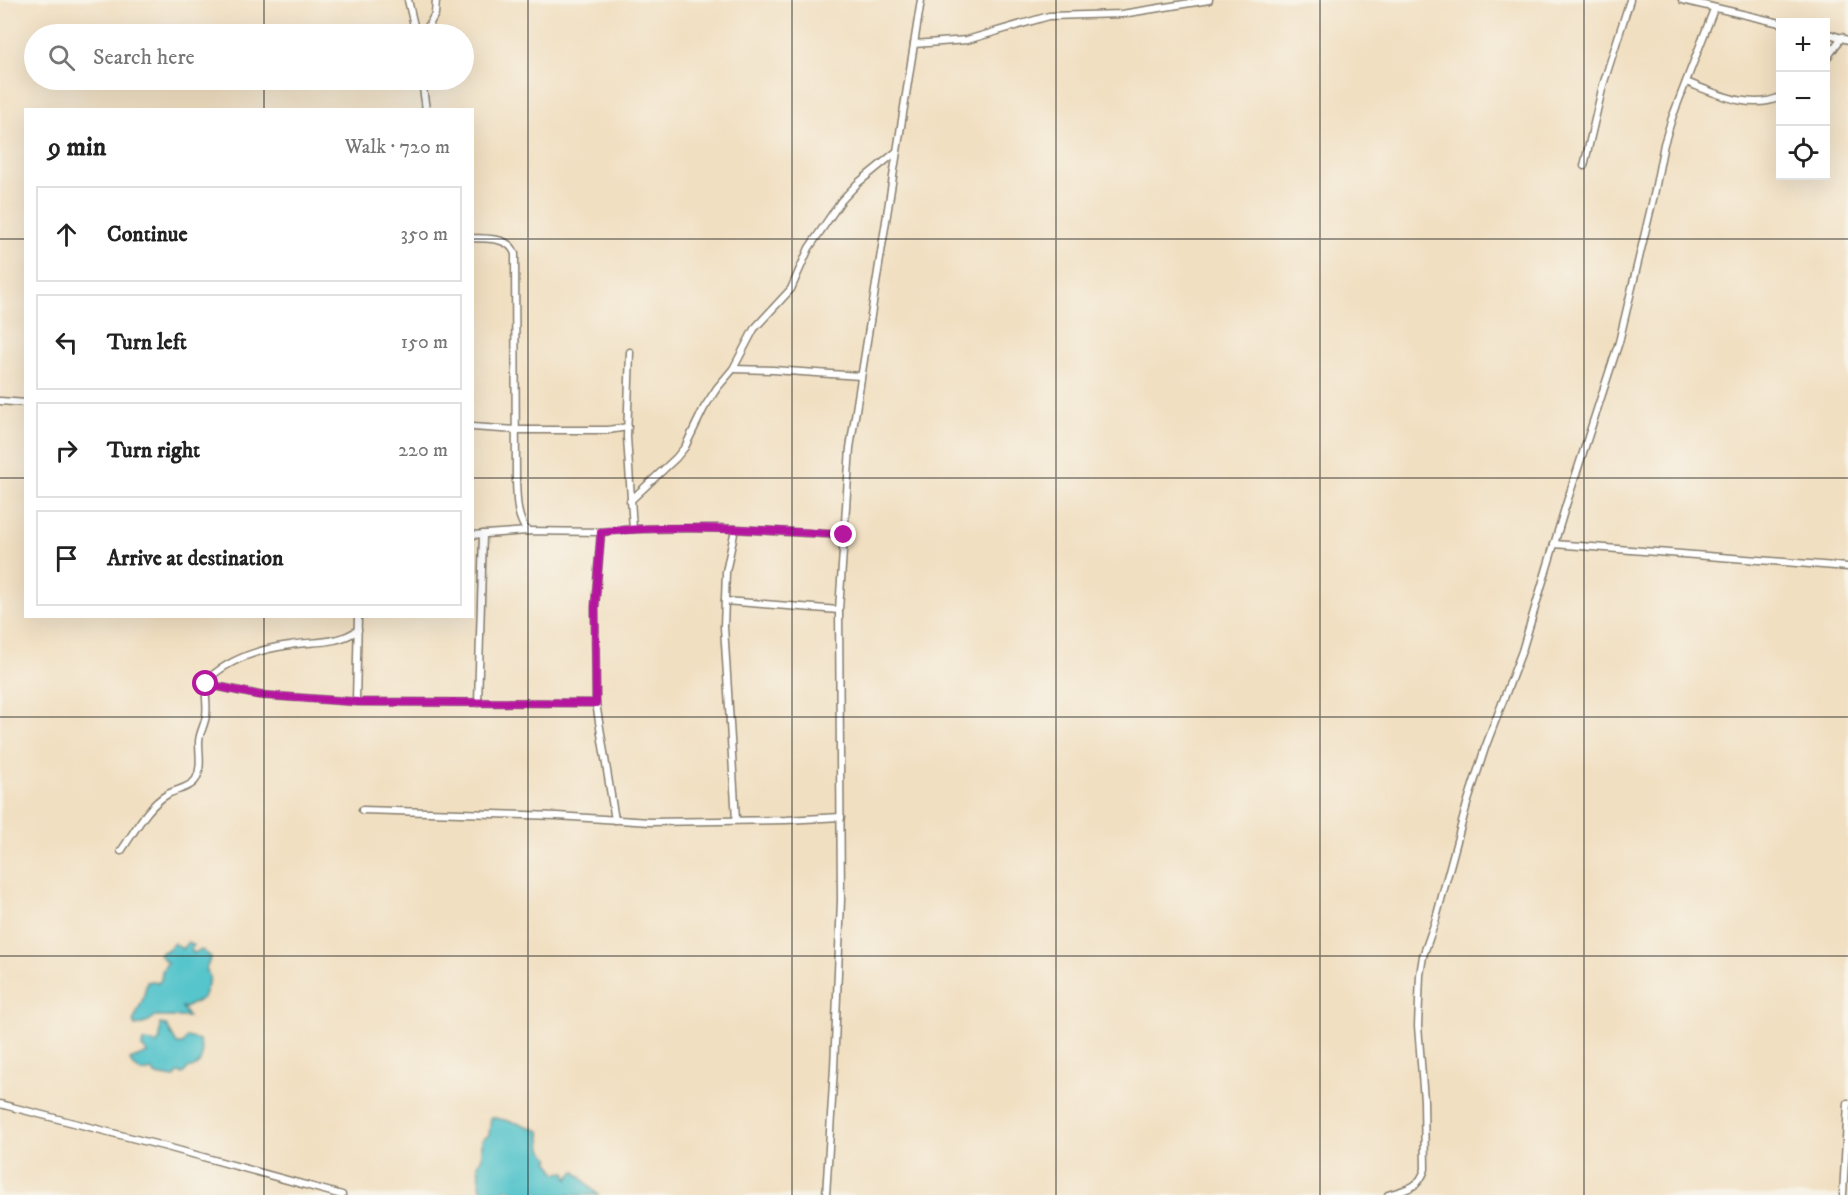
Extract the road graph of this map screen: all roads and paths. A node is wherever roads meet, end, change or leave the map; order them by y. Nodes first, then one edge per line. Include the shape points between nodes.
1 (408, 0) edge
2 (436, 0) edge
3 (921, 0) edge
4 (1209, 0) edge
5 (1630, 0) edge
6 (1682, 0) edge
7 (1714, 9) junction
8 (1776, 22) edge
9 (414, 24) edge
10 (430, 24) edge
11 (1830, 34) edge
12 (1845, 39) edge
13 (914, 44) junction
14 (1830, 55) edge
15 (1686, 82) junction
16 (423, 90) edge
17 (1776, 99) edge
18 (426, 108) edge
19 (896, 152) junction
20 (1584, 166) dead end
21 (474, 238) edge
22 (630, 352) dead end
23 (733, 369) junction
24 (860, 376) junction
25 (0, 400) edge
26 (24, 403) edge
27 (474, 427) edge
28 (628, 427) junction
29 (516, 430) junction
30 (630, 501) junction
31 (633, 529) junction
32 (735, 529) junction
33 (527, 531) junction
34 (601, 532) junction
35 (483, 534) junction
36 (474, 535) edge
37 (844, 535) junction
38 (1554, 544) junction
39 (1848, 567) edge
40 (725, 601) junction
41 (839, 610) junction
42 (358, 618) edge
43 (358, 630) junction
44 (206, 684) junction
45 (356, 701) junction
46 (478, 703) junction
47 (596, 703) junction
48 (362, 810) dead end
49 (841, 817) junction
50 (615, 820) junction
51 (736, 820) junction
52 (121, 851) dead end
53 (1848, 1103) edge
54 (0, 1104) edge
55 (342, 1195) edge
56 (825, 1195) edge
57 (1388, 1195) edge
58 (1843, 1195) edge

1 - 9 street
2 - 10 street
3 - 13 street
4 - 13 street via 1115,15 1049,16 967,40
5 - 20 street via 1603,85
6 - 7 street
7 - 8 street
7 - 15 street
11 - 12 street
12 - 14 street
13 - 19 street
15 - 17 street via 1754,103
15 - 38 street via 1664,144 1619,342
16 - 18 street
19 - 23 street via 842,201 809,248 791,289 754,329
19 - 24 street
21 - 29 street via 505,242 515,254
22 - 28 street
23 - 24 street
23 - 30 street via 717,388 685,447
24 - 37 street
25 - 26 street
27 - 29 street
28 - 29 street
28 - 30 street
29 - 33 street via 518,511
30 - 31 street
31 - 32 street
31 - 34 street
32 - 37 street
32 - 40 street
33 - 34 street
33 - 35 street
34 - 47 street via 595,607
35 - 36 street
35 - 46 street
37 - 41 street
38 - 39 street
38 - 57 street via 1522,651 1467,804 1420,975 1418,1026 1425,1169 1422,1180 1414,1186
40 - 41 street
40 - 51 street
41 - 49 street
42 - 43 street
43 - 44 street via 318,644 290,645 240,658 211,676
43 - 45 street
44 - 45 street via 258,695
44 - 52 street via 207,713 200,735 196,780 160,799
45 - 46 street
46 - 47 street
47 - 50 street
48 - 50 street
49 - 51 street
49 - 56 street via 834,1068
50 - 51 street
53 - 58 street
54 - 55 street

